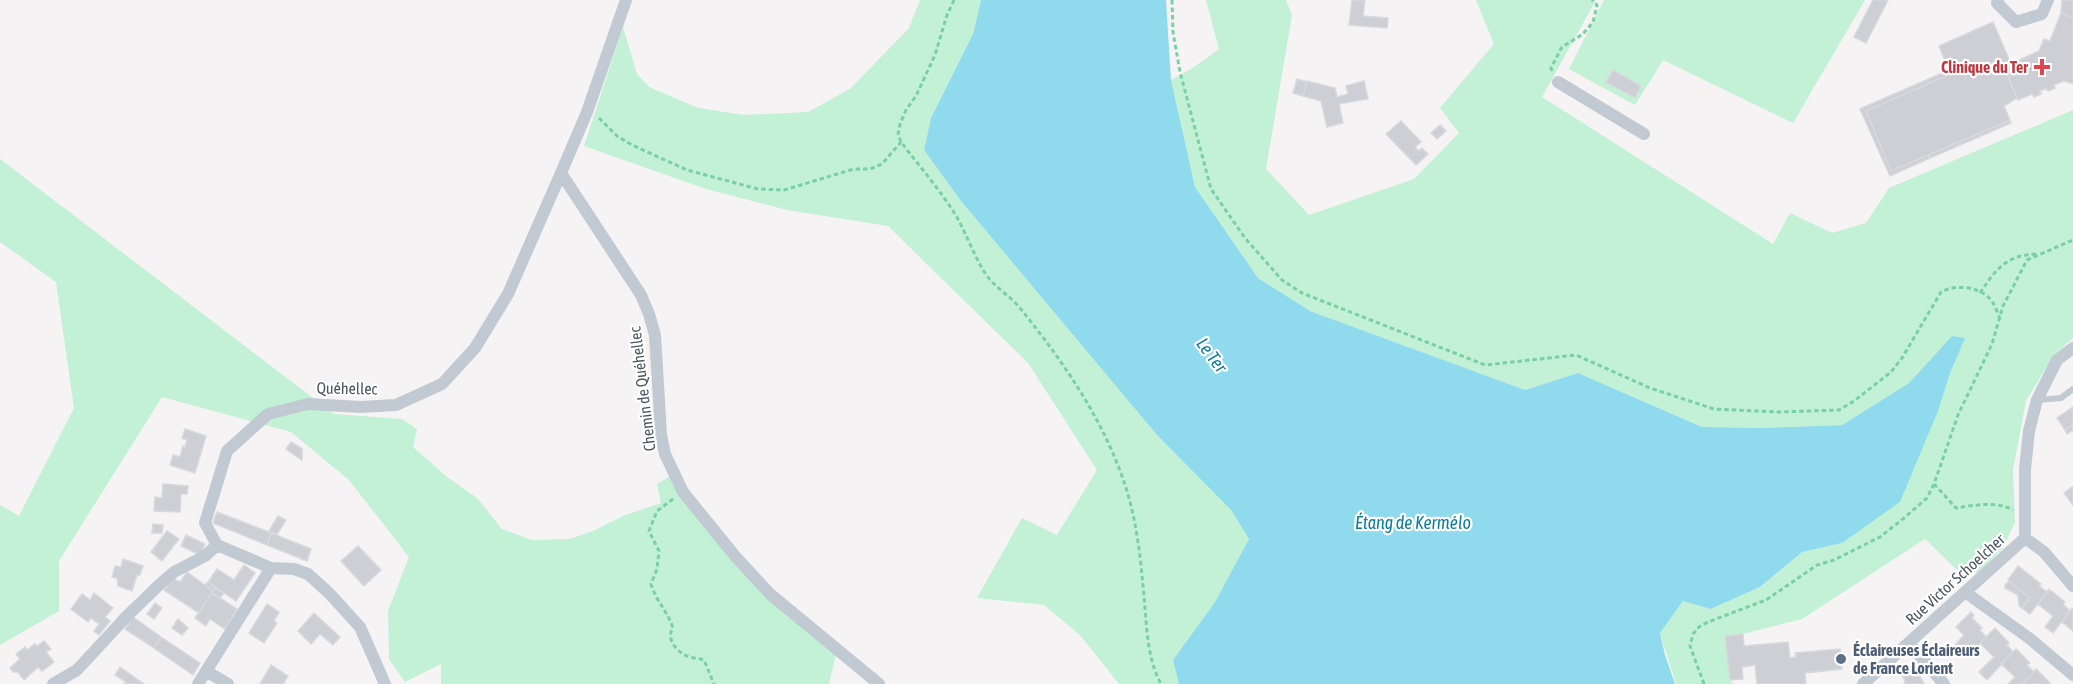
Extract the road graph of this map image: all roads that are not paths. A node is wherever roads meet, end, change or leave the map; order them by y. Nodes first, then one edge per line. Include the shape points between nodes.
1 (626, 0) edge
2 (1998, 0) edge
3 (2048, 0) edge
4 (1558, 82) road end
5 (1644, 134) dead end
6 (561, 173) junction
7 (2073, 348) edge
8 (2073, 389) edge
9 (2037, 400) junction
10 (2025, 538) junction
11 (217, 545) junction
12 (271, 568) junction
13 (2073, 586) edge
14 (1965, 592) junction
15 (1909, 643) junction
16 (206, 671) junction
17 (2073, 675) edge
18 (53, 684) edge
19 (198, 684) edge
20 (228, 684) edge
21 (385, 684) edge
22 (879, 684) edge
23 (1863, 684) edge
24 (1944, 684) edge

1 - 6 street, Quéhellec
2 - 3 street via 2016,22 2042,14
4 - 5 street
6 - 11 street, Quéhellec via 508,294 476,348 442,384 396,405 308,404 268,414 227,451 205,523
6 - 22 street, Chemin de Quéhellec via 650,314 656,335 661,435 665,454 684,492 770,594
7 - 9 street, Rue Victor Schoelcher via 2058,360
8 - 9 lane via 2061,398
9 - 10 street, Rue Victor Schoelcher via 2025,469
10 - 13 street via 2044,552
10 - 14 street, Rue Victor Schoelcher
11 - 12 street
11 - 18 street via 174,572 77,670
12 - 16 street
12 - 21 street via 294,568 308,574 329,593 360,627
14 - 15 street, Rue Victor Schoelcher
14 - 17 street
15 - 23 street, Rue Victor Schoelcher
15 - 24 street
16 - 19 street
16 - 20 street

